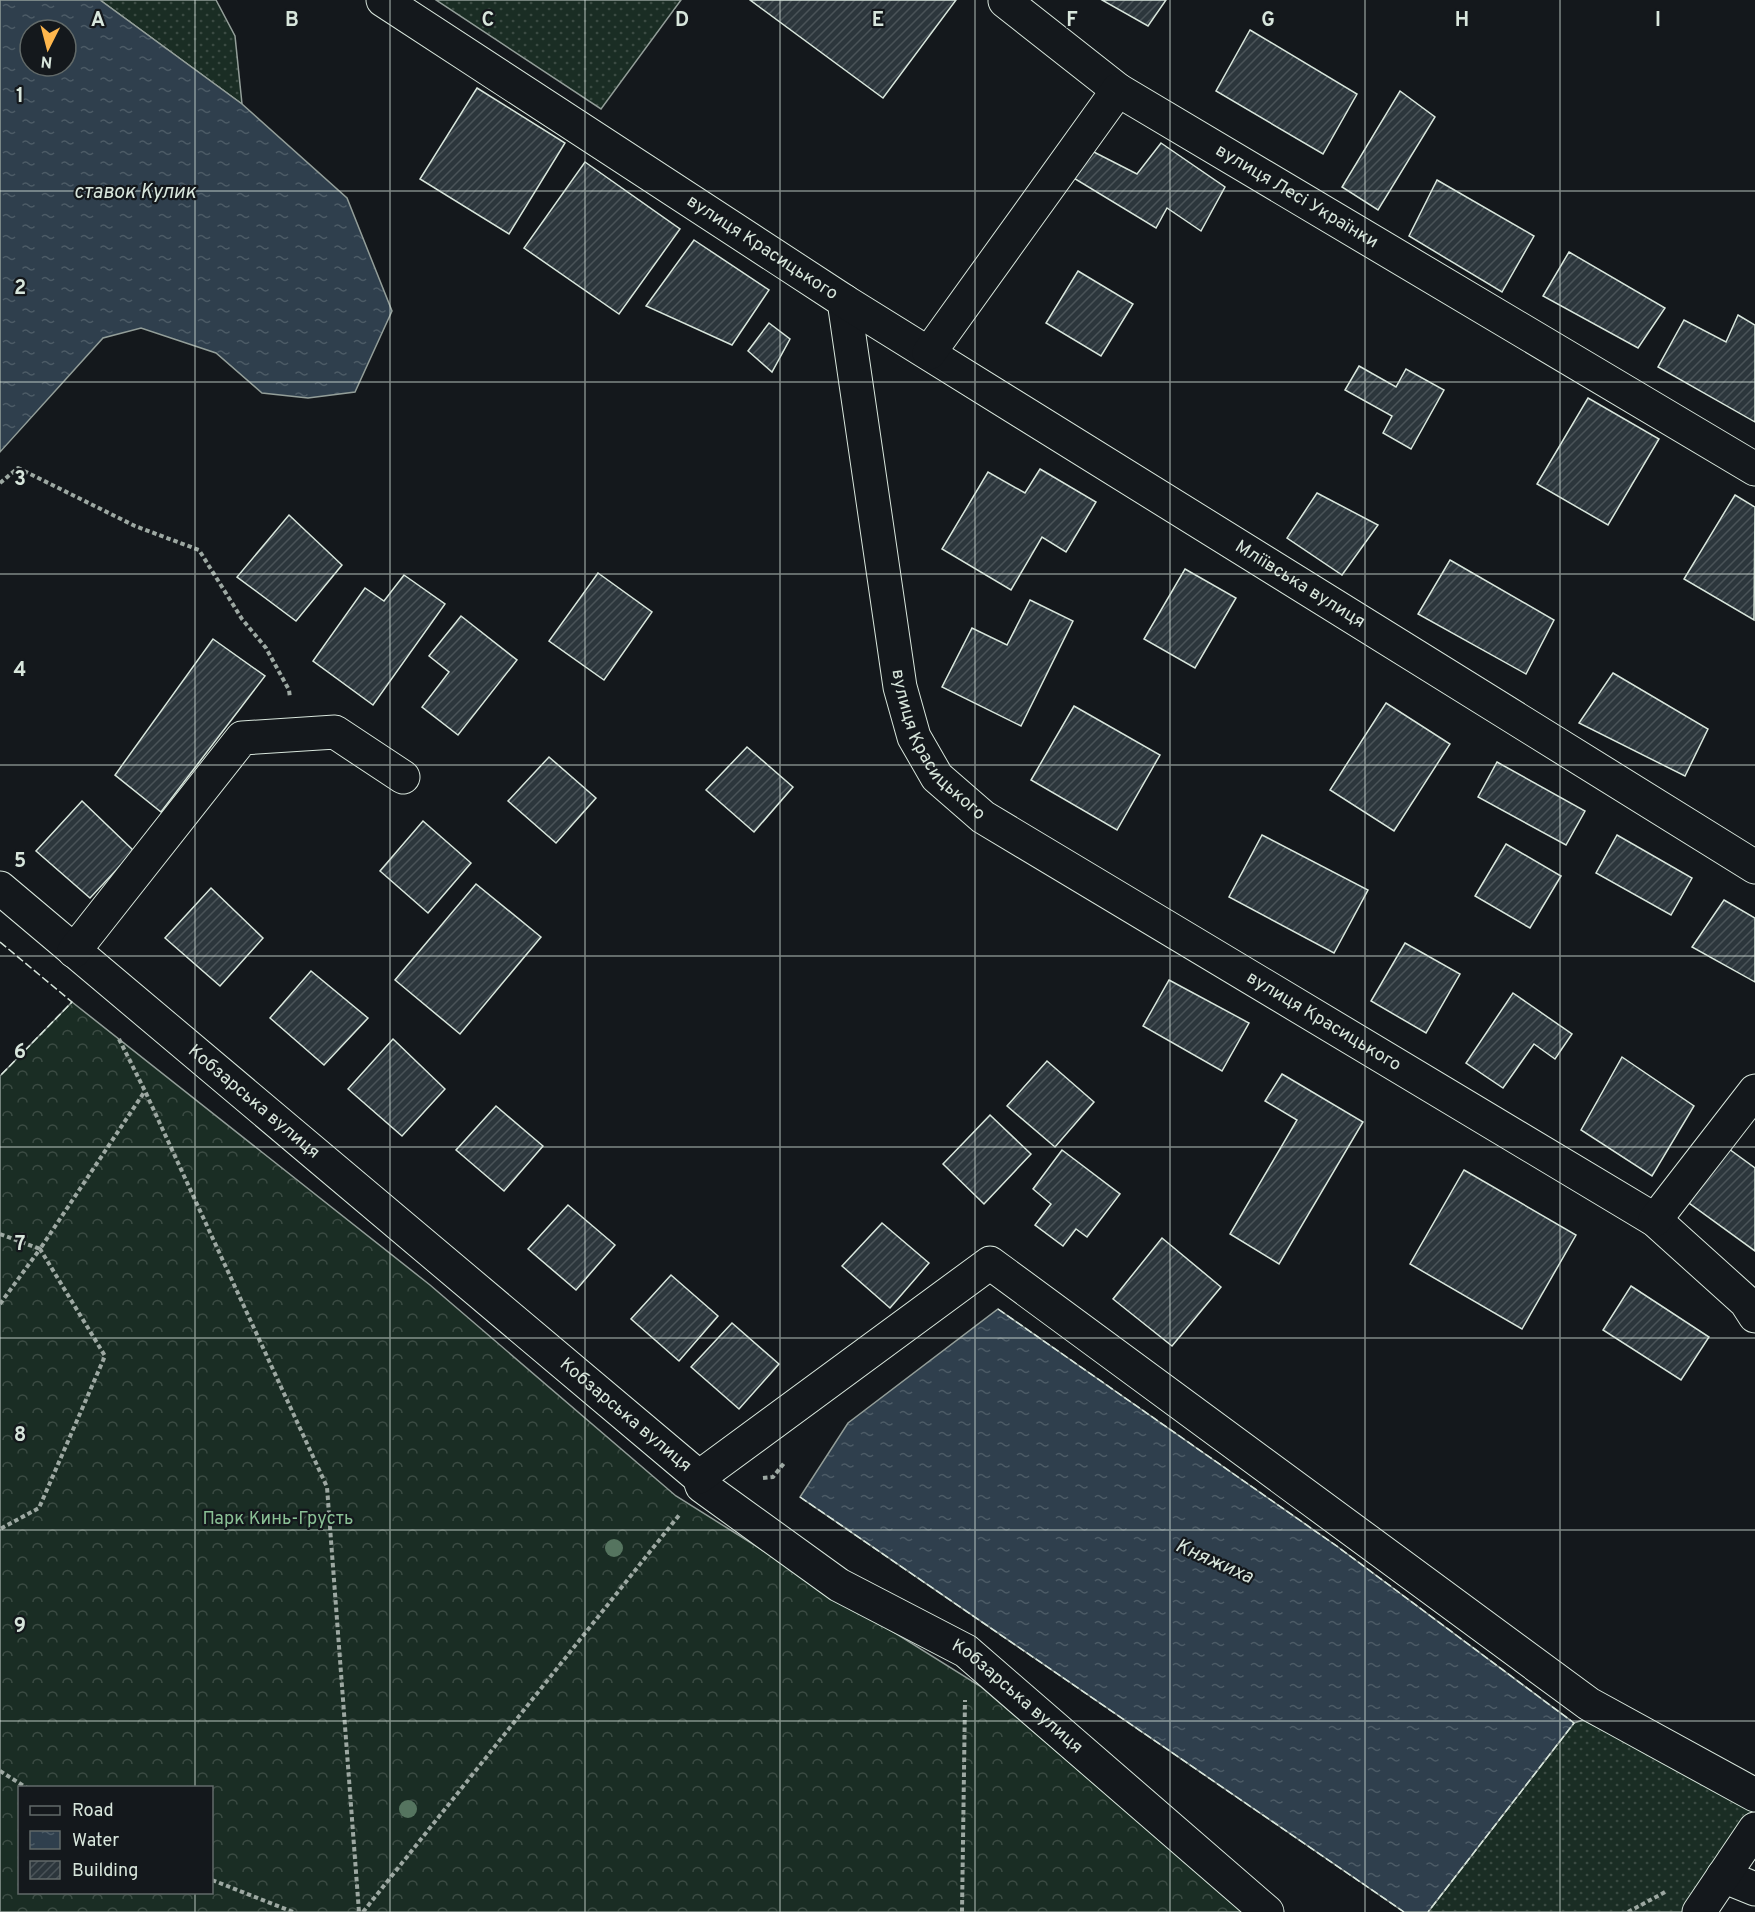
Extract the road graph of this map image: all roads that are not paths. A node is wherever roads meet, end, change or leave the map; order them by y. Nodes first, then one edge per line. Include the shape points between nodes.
1 (383, 0) edge
2 (1005, 1) edge
3 (1118, 90) junction
4 (844, 301) junction
5 (929, 353) junction
6 (1755, 469) edge
7 (403, 777) dead end
8 (1755, 867) edge
9 (0, 888) edge
10 (74, 951) junction
11 (1755, 1091) edge
12 (1655, 1220) junction
13 (1755, 1316) edge
14 (700, 1482) junction
15 (1755, 1795) edge
16 (1755, 1829) edge
17 (1723, 1876) junction
18 (1755, 1889) edge
19 (1267, 1912) edge
20 (1699, 1912) edge

1 - 4 street, вулиця Красицького
2 - 3 street, вулиця Лесі Українки
3 - 5 street
3 - 6 street, вулиця Лесі Українки
4 - 5 street, Мліївська вулиця
4 - 12 street, вулиця Красицького via 900,687 914,737 937,777 983,817
5 - 8 street, Мліївська вулиця
7 - 10 street via 335,732 242,738
9 - 10 street, Кобзарська вулиця
10 - 14 street, Кобзарська вулиця
11 - 12 street
12 - 13 street, вулиця Красицького via 1746,1302
14 - 15 street via 990,1263 1589,1704
14 - 19 street, Кобзарська вулиця via 839,1585 966,1651
16 - 17 street
17 - 18 street
17 - 20 street

